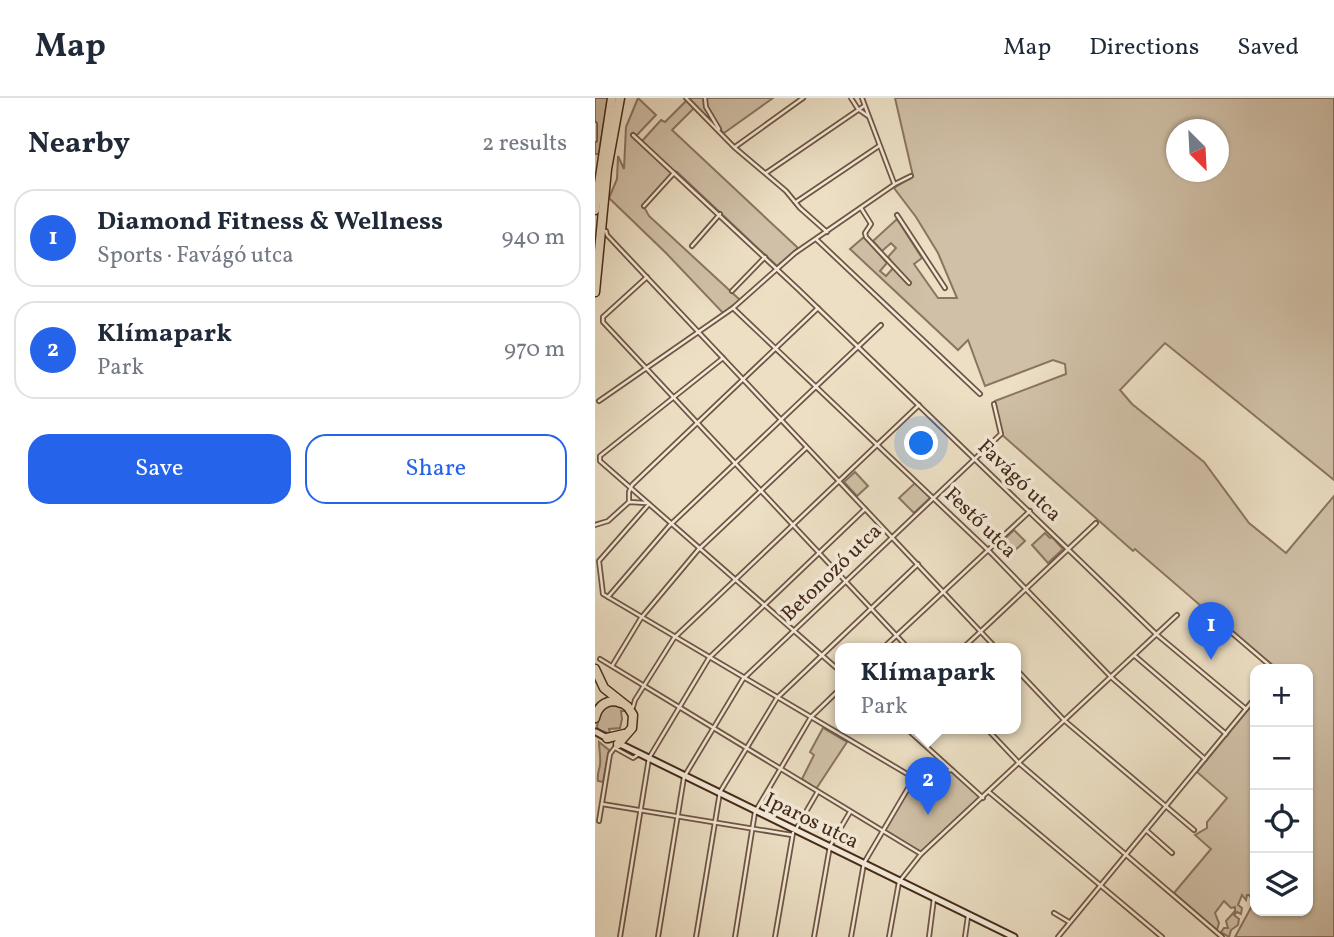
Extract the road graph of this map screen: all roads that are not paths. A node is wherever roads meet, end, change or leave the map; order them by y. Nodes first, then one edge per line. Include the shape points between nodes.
1 (612, 98) edge
2 (620, 98) edge
3 (686, 98) edge
4 (705, 98) edge
5 (803, 98) edge
6 (851, 98) edge
7 (862, 98) edge
8 (864, 106) junction
9 (858, 109) junction
10 (868, 116) junction
11 (595, 124) edge
12 (720, 132) junction
13 (633, 135) dead end
14 (595, 140) edge
15 (879, 146) junction
16 (734, 147) junction
17 (674, 173) junction
18 (766, 173) junction
19 (911, 176) dead end
20 (895, 184) junction
21 (796, 202) junction
22 (644, 206) dead end
23 (861, 208) junction
24 (595, 210) edge
25 (720, 214) junction
26 (897, 215) dead end
27 (606, 231) dead end
28 (827, 232) junction
29 (816, 239) junction
30 (692, 246) dead end
31 (765, 257) junction
32 (777, 269) junction
33 (646, 277) junction
34 (909, 283) dead end
35 (945, 288) dead end
36 (732, 291) dead end
37 (595, 292) edge
38 (733, 308) junction
39 (818, 308) junction
40 (881, 325) dead end
41 (699, 333) junction
42 (858, 347) junction
43 (776, 348) junction
44 (723, 358) junction
45 (646, 369) junction
46 (743, 380) junction
47 (816, 386) junction
48 (981, 394) dead end
49 (673, 398) junction
50 (599, 401) dead end
51 (994, 404) dead end
52 (919, 405) junction
53 (781, 420) junction
54 (697, 423) junction
55 (877, 444) junction
56 (807, 447) junction
57 (975, 458) junction
58 (734, 464) junction
59 (839, 481) junction
60 (630, 488) junction
61 (761, 491) junction
62 (932, 497) junction
63 (629, 502) junction
64 (649, 504) junction
65 (865, 509) junction
66 (1030, 511) junction
67 (1096, 523) dead end
68 (671, 524) junction
69 (792, 524) junction
70 (595, 525) edge
71 (891, 536) junction
72 (699, 549) junction
73 (1069, 549) junction
74 (987, 550) junction
75 (820, 553) junction
76 (918, 564) junction
77 (734, 579) junction
78 (845, 581) junction
79 (1026, 588) junction
80 (943, 592) junction
81 (608, 597) junction
82 (764, 605) junction
83 (871, 608) junction
84 (1177, 615) dead end
85 (641, 618) junction
86 (1218, 621) dead end
87 (793, 631) junction
88 (981, 631) junction
89 (1156, 634) junction
90 (897, 635) junction
91 (674, 638) junction
92 (888, 643) edge
93 (904, 643) edge
94 (968, 643) edge
95 (992, 643) edge
96 (821, 655) junction
97 (1134, 655) junction
98 (709, 657) junction
99 (600, 659) dead end
100 (1267, 664) edge
101 (612, 666) junction
102 (835, 667) edge
103 (595, 669) edge
104 (1021, 673) edge
105 (1111, 677) junction
106 (743, 679) junction
107 (643, 687) junction
108 (835, 694) edge
109 (777, 698) junction
110 (1250, 704) edge
111 (633, 707) dead end
112 (678, 708) junction
113 (1246, 709) junction
114 (811, 717) junction
115 (595, 718) edge
116 (1065, 721) junction
117 (713, 729) junction
118 (835, 731) edge
119 (596, 732) edge
120 (840, 734) edge
121 (912, 734) edge
122 (992, 734) edge
123 (1226, 734) junction
124 (607, 738) joint
125 (622, 742) junction
126 (746, 749) junction
127 (639, 754) junction
128 (649, 758) junction
129 (1205, 759) junction
130 (1020, 764) junction
131 (780, 769) junction
132 (952, 770) junction
133 (685, 776) junction
134 (914, 778) junction
135 (720, 792) junction
136 (817, 792) junction
137 (989, 792) junction
138 (983, 797) junction
139 (602, 804) junction
140 (1166, 806) junction
141 (640, 810) junction
142 (756, 810) junction
143 (850, 812) junction
144 (677, 815) junction
145 (599, 821) dead end
146 (715, 822) junction
147 (752, 827) junction
148 (1146, 830) junction
149 (1194, 830) dead end
150 (794, 831) junction
151 (881, 831) junction
152 (830, 846) junction
153 (1172, 853) dead end
154 (1126, 854) junction
155 (921, 855) junction
156 (864, 863) junction
157 (899, 880) junction
158 (1100, 885) junction
159 (934, 898) junction
160 (969, 914) junction
161 (1054, 914) dead end
162 (1069, 922) junction
163 (1010, 936) edge
164 (620, 937) edge
165 (658, 937) edge
166 (697, 937) edge
167 (735, 937) edge
168 (775, 937) edge
169 (814, 937) edge
170 (851, 937) edge
171 (890, 937) edge
172 (929, 937) edge
173 (965, 937) edge
174 (1058, 937) edge
175 (1162, 937) edge
176 (1222, 937) edge

1 - 24 highway
2 - 37 highway via 607,169
3 - 12 street
4 - 12 street
5 - 16 street
6 - 9 street
7 - 8 street
8 - 9 street
8 - 10 street
9 - 10 street
9 - 18 street
10 - 15 street
11 - 14 street
12 - 16 street
13 - 17 street, Favágó utca
15 - 20 street
15 - 21 street
16 - 18 street
17 - 22 street
17 - 25 street, Favágó utca
18 - 21 street
19 - 20 street
20 - 23 street
21 - 28 street
23 - 28 street
23 - 34 street via 871,224 866,236
25 - 30 street
25 - 31 street, Favágó utca
26 - 35 street
27 - 33 street
28 - 29 street
29 - 32 street
29 - 48 street
31 - 32 street, Favágó utca
31 - 36 street
32 - 38 street
32 - 39 street, Favágó utca
33 - 41 street
33 - 45 street via 603,317
38 - 41 street
38 - 43 street, Festő utca
39 - 42 street, Favágó utca
39 - 43 street
40 - 42 street
41 - 44 street
41 - 45 street
42 - 47 street
42 - 52 street, Favágó utca
43 - 46 street
43 - 47 street, Festő utca
44 - 46 street
44 - 49 street
45 - 49 street
45 - 50 street
46 - 53 street
46 - 54 street
47 - 53 street
47 - 55 street, Festő utca
49 - 54 street
49 - 60 street via 600,457
51 - 57 street, Betonozó utca via 1001,434
52 - 55 street
52 - 57 street, Favágó utca
53 - 56 street
53 - 58 street
54 - 58 street
54 - 60 street
55 - 59 street
55 - 62 street, Festő utca
56 - 59 street
56 - 61 street
57 - 62 street, Betonozó utca
57 - 66 street, Favágó utca
58 - 61 street
58 - 68 street
59 - 65 street
59 - 69 street
60 - 63 street
60 - 64 street
61 - 69 street
61 - 72 street
62 - 71 street, Betonozó utca
62 - 74 street, Festő utca
63 - 64 street
63 - 70 street via 608,521
64 - 68 street
64 - 81 street via 599,562 601,590
65 - 71 street
65 - 75 street
66 - 73 street, Favágó utca
66 - 74 street
67 - 73 street
68 - 72 street
68 - 81 street
69 - 75 street
69 - 77 street
71 - 76 street
71 - 78 street, Betonozó utca
72 - 77 street
72 - 85 street
73 - 79 street
73 - 89 street, Favágó utca
74 - 79 street, Festő utca
74 - 80 street
75 - 78 street
75 - 82 street
76 - 80 street
76 - 83 street
77 - 82 street
77 - 91 street
78 - 83 street
78 - 87 street, Betonozó utca
79 - 88 street
79 - 105 street, Festő utca
80 - 88 street
80 - 90 street
81 - 85 street
82 - 87 street
82 - 98 street
83 - 90 street
83 - 96 street
84 - 89 street
85 - 91 street
85 - 101 street
86 - 100 street
87 - 96 street
87 - 106 street, Betonozó utca
88 - 94 street
88 - 95 street
89 - 97 street
89 - 113 street, Favágó utca
90 - 92 street
90 - 93 street
91 - 98 street
91 - 107 street
96 - 102 street
96 - 109 street
97 - 105 street
97 - 123 street
98 - 106 street
98 - 112 street
99 - 101 street
101 - 107 street
103 - 125 highway via 604,688 631,710 633,725
104 - 116 street
105 - 116 street
105 - 129 street, Festő utca
106 - 109 street
106 - 117 street, Betonozó utca
107 - 111 street
107 - 112 street
108 - 114 street
109 - 114 street
109 - 126 street
110 - 113 street
112 - 117 street
112 - 128 street
113 - 123 street
114 - 118 street
114 - 131 street
115 - 125 highway via 605,703 622,703 631,717
116 - 130 street
116 - 140 street
117 - 126 street
117 - 133 street, Betonozó utca
119 - 124 street
120 - 134 street
121 - 132 street
122 - 130 street
123 - 129 street
124 - 125 highway
125 - 127 street, Iparos utca
125 - 127 street via 633,758
125 - 139 street via 610,754
126 - 131 street
126 - 135 street
127 - 128 street, Iparos utca
128 - 133 street, Iparos utca
128 - 141 street
129 - 140 street
130 - 137 street
130 - 154 street
131 - 136 street
131 - 142 street
132 - 134 street
132 - 138 street
133 - 135 street, Iparos utca
133 - 144 street, Betonozó utca
134 - 151 street
135 - 142 street, Iparos utca
135 - 146 street
136 - 143 street
136 - 150 street
137 - 138 street
137 - 158 street
138 - 155 street
139 - 141 street
139 - 145 street
140 - 148 street
140 - 149 street
141 - 144 street
141 - 164 street
142 - 147 street
142 - 150 street, Iparos utca
143 - 151 street
143 - 152 street
144 - 146 street
144 - 165 street, Betonozó utca
146 - 147 street
146 - 166 street
147 - 150 street
147 - 167 street
148 - 153 street
148 - 154 street
150 - 152 street, Iparos utca
150 - 168 street
151 - 155 street
151 - 156 street
152 - 156 street, Iparos utca
152 - 169 street
154 - 158 street
154 - 176 street
155 - 157 street
156 - 157 street, Iparos utca
156 - 170 street
157 - 159 street, Iparos utca
157 - 171 street
158 - 162 street
158 - 175 street
159 - 160 street, Iparos utca
159 - 172 street
160 - 163 street, Iparos utca
160 - 173 street
161 - 162 street
162 - 174 street

